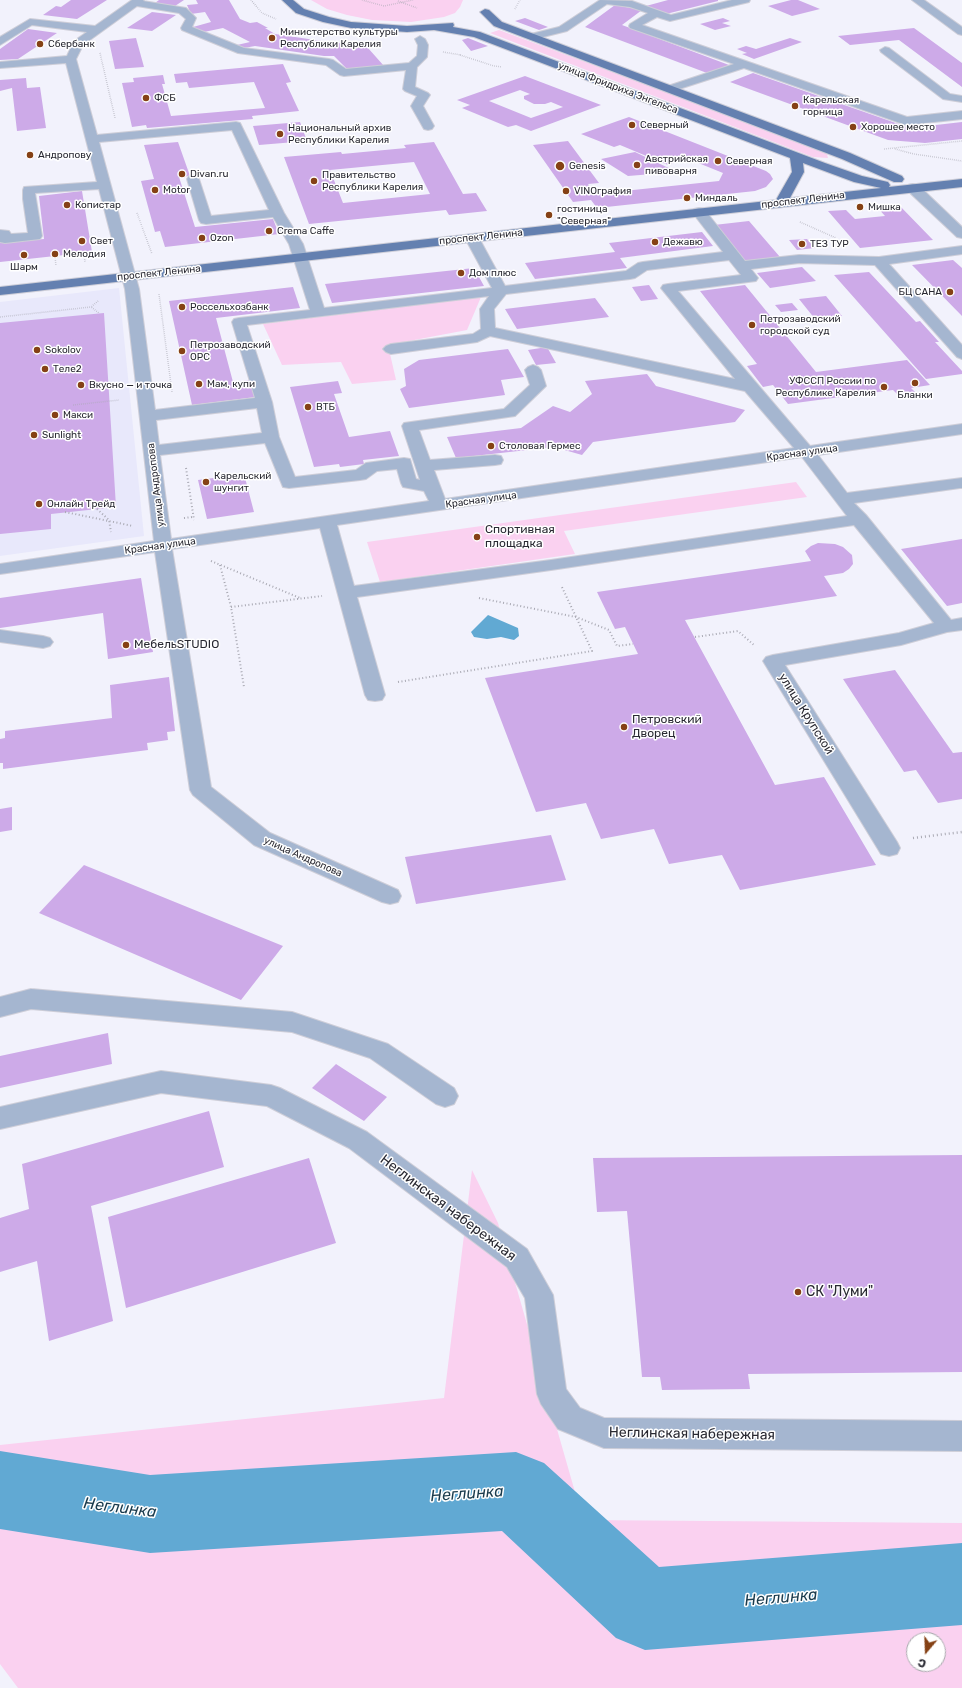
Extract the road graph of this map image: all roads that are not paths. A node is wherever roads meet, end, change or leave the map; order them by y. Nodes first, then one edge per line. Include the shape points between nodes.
1 (287, 0) edge
2 (491, 0) edge
3 (648, 0) edge
4 (744, 0) edge
5 (917, 0) edge
6 (137, 1) edge
7 (632, 4) junction
8 (656, 13) junction
9 (461, 22) dead end
10 (436, 27) junction
11 (98, 30) junction
12 (962, 32) edge
13 (531, 37) junction
14 (420, 39) dead end
15 (0, 42) edge
16 (885, 50) dead end
17 (71, 59) junction
18 (743, 64) junction
19 (0, 65) edge
20 (412, 66) junction
21 (669, 90) junction
22 (962, 99) edge
23 (962, 115) edge
24 (428, 126) dead end
25 (92, 139) junction
26 (846, 156) junction
27 (796, 157) junction
28 (821, 166) junction
29 (193, 179) dead end
30 (962, 182) edge
31 (104, 185) junction
32 (913, 188) junction
33 (781, 203) junction
34 (699, 212) junction
35 (277, 213) junction
36 (0, 234) edge
37 (962, 234) edge
38 (472, 238) junction
39 (962, 250) edge
40 (301, 257) junction
41 (738, 261) junction
42 (879, 261) junction
43 (130, 277) junction
44 (0, 291) edge
45 (501, 291) junction
46 (318, 313) junction
47 (488, 331) junction
48 (391, 349) dead end
49 (962, 354) edge
50 (533, 370) dead end
51 (750, 387) junction
52 (264, 402) junction
53 (148, 416) junction
54 (962, 429) edge
55 (271, 437) junction
56 (152, 451) junction
57 (806, 452) junction
58 (494, 460) dead end
59 (424, 466) junction
60 (960, 483) dead end
61 (432, 487) junction
62 (842, 499) junction
63 (439, 506) junction
64 (860, 519) junction
65 (327, 522) junction
66 (163, 546) junction
67 (0, 568) edge
68 (347, 594) junction
69 (954, 625) edge
70 (0, 636) edge
71 (43, 642) dead end
72 (374, 690) road end
73 (887, 845) road end
74 (390, 896) dead end
75 (0, 1007) edge
76 (445, 1096) dead end
77 (0, 1118) edge
78 (962, 1436) edge

1 - 10 main road via 300,11 351,25 407,29
2 - 13 main road, улица Фридриха Энгельса via 482,14 498,24
3 - 7 street
4 - 8 street via 670,18
5 - 12 street
6 - 11 street
6 - 20 street via 182,10 191,18 186,28 242,50 329,62 344,73
7 - 8 street
7 - 13 street via 605,1 563,29
8 - 18 street via 634,26
9 - 10 main road
10 - 27 main road, улица Фридриха Энгельса via 476,34
11 - 15 street via 30,22
11 - 17 street via 78,43
13 - 21 main road, улица Фридриха Энгельса
14 - 20 street via 423,45 422,57
16 - 22 street via 947,97
17 - 19 street
17 - 25 street, улица Андропова
18 - 21 street
18 - 23 street via 906,121
20 - 24 street via 408,89 424,95 417,106
21 - 26 main road, улица Фридриха Энгельса
25 - 31 street, улица Андропова
25 - 35 street via 236,126
26 - 28 main road via 840,163
26 - 32 main road, улица Фридриха Энгельса via 891,175
27 - 28 main road, улица Фридриха Энгельса
27 - 33 main road via 798,172
28 - 32 main road, улица Фридриха Энгельса via 858,180
29 - 35 street via 206,220
30 - 32 main road, проспект Ленина
31 - 36 street via 29,190 35,236 5,239 4,234
31 - 43 street, улица Андропова
32 - 33 main road, проспект Ленина
32 - 37 street, улица Фридриха Энгельса
33 - 34 main road, проспект Ленина
34 - 38 main road, проспект Ленина
34 - 41 street
35 - 40 street
38 - 40 main road, проспект Ленина
38 - 45 street
39 - 42 street
40 - 43 main road, проспект Ленина
40 - 46 street
41 - 42 street
41 - 45 street via 643,266 630,275
41 - 51 street via 751,278 668,288
42 - 49 street
43 - 44 main road, проспект Ленина
43 - 53 street, улица Андропова
45 - 46 street
45 - 47 street via 487,309
46 - 52 street via 239,322
47 - 48 street via 477,338
47 - 51 street
50 - 59 street via 538,386 509,414 410,426
51 - 57 street
52 - 53 street
52 - 55 street
53 - 56 street, улица Андропова
54 - 57 street, Красная улица
55 - 56 street
55 - 61 street via 289,483 360,475 372,467 404,463 409,483
56 - 66 street, улица Андропова
57 - 62 street via 822,469
57 - 63 street, Красная улица
58 - 59 street
59 - 61 street
60 - 62 street
61 - 63 street
62 - 64 street
63 - 65 street, Красная улица
64 - 68 street
64 - 69 street
65 - 66 street, Красная улица
65 - 68 street
66 - 67 street, Красная улица
66 - 74 street, улица Андропова via 201,790 262,839
68 - 72 street
69 - 73 street, улица Крупской via 901,638 774,662
70 - 71 street
75 - 76 street via 31,999 292,1022 379,1051
77 - 78 street, Неглинская набережная via 161,1082 271,1096 358,1140 517,1258 539,1295 552,1394 569,1420 604,1433

